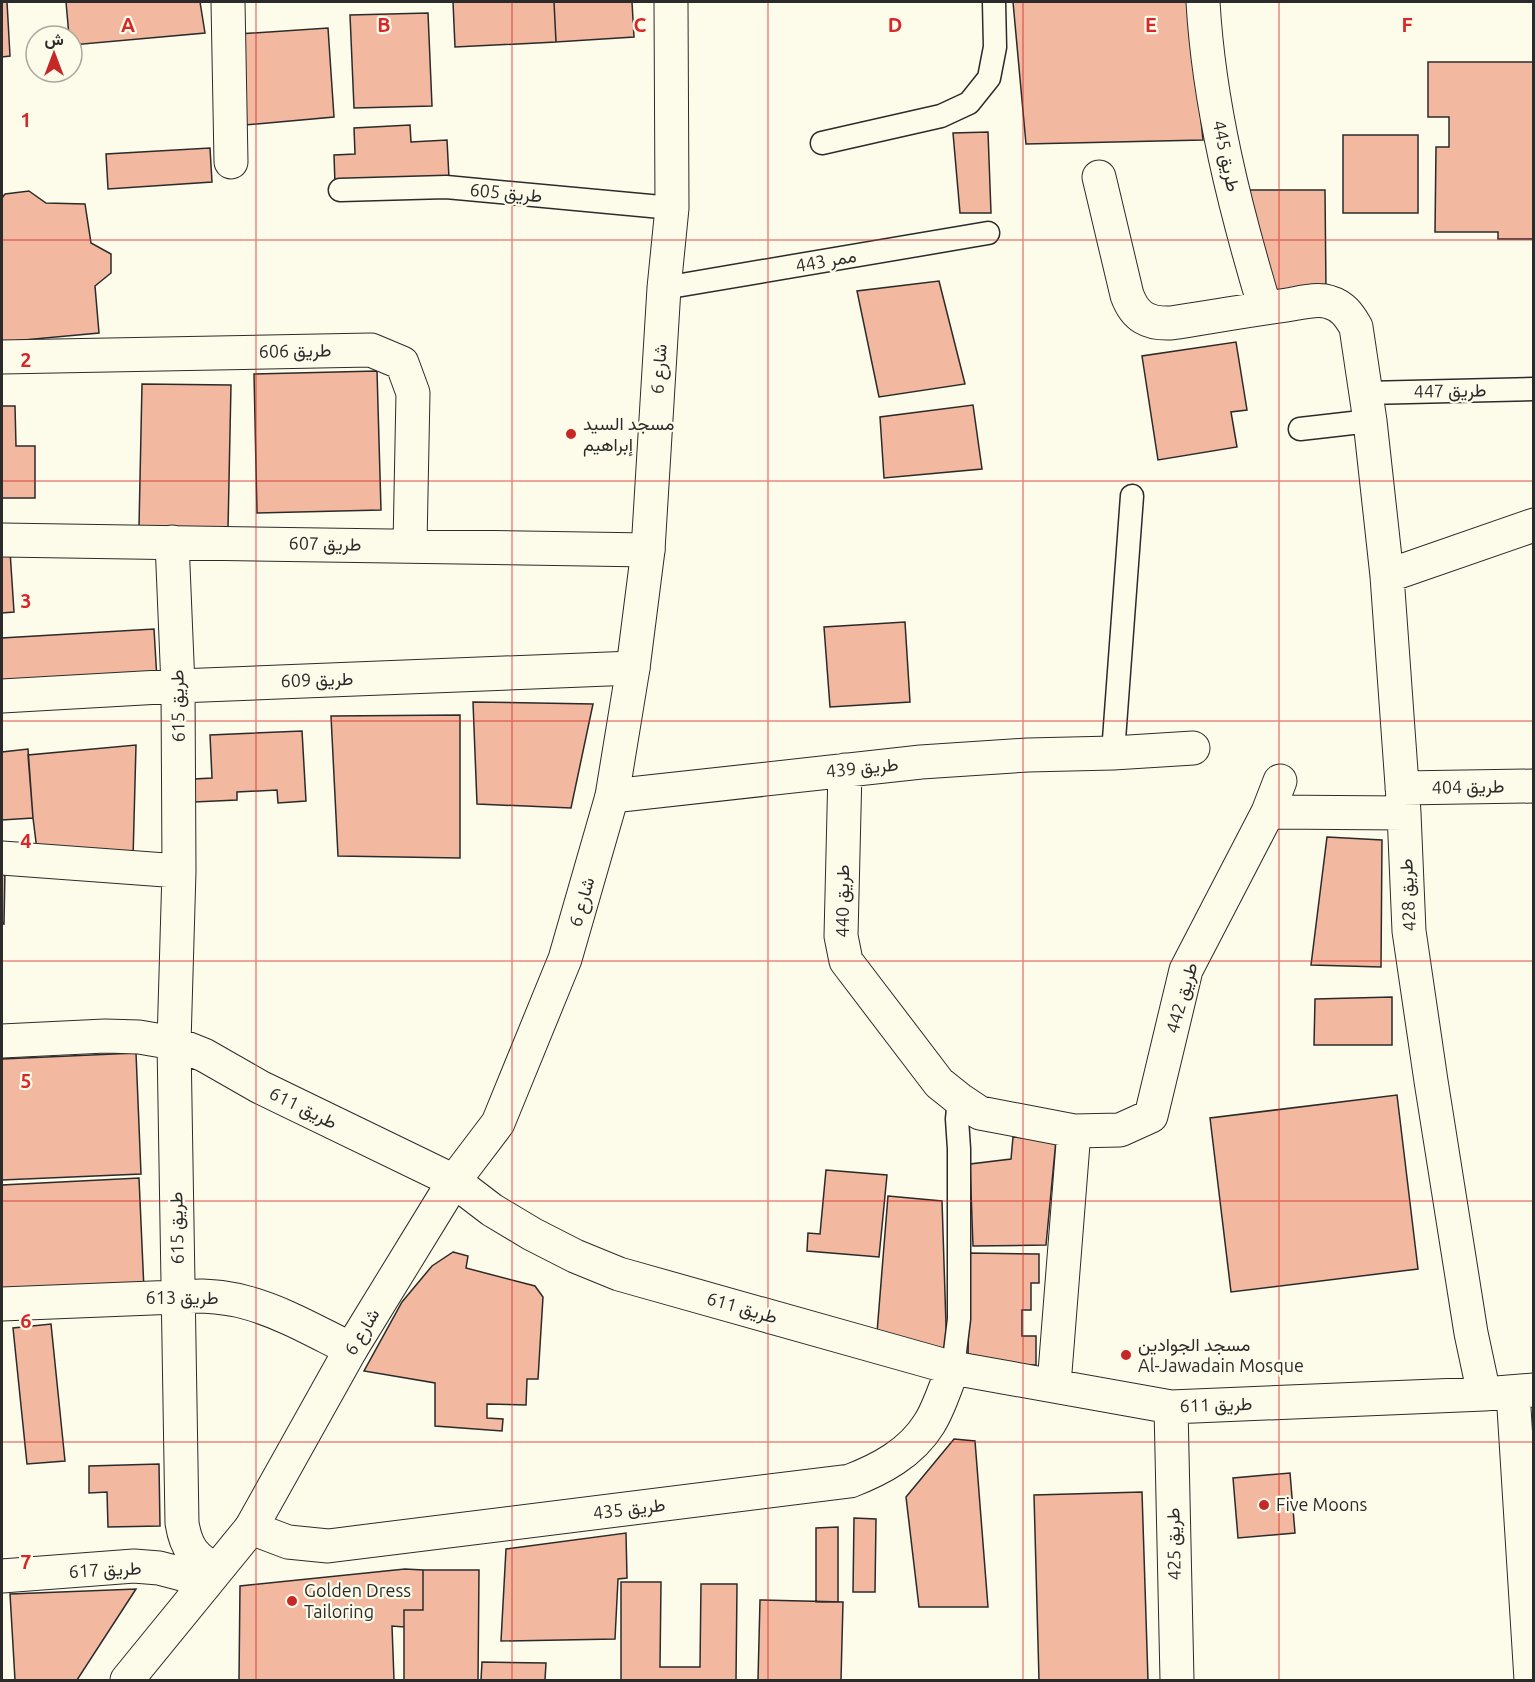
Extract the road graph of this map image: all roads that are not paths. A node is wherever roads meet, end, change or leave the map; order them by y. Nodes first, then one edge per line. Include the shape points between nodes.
1 (228, 2) edge
2 (671, 2) edge
3 (994, 2) edge
4 (1203, 2) edge
5 (822, 143) dead end
6 (231, 162) dead end
7 (1099, 177) dead end
8 (340, 190) dead end
9 (672, 208) junction
10 (988, 233) dead end
11 (664, 288) junction
12 (1265, 308) junction
13 (2, 357) edge
14 (1533, 389) edge
15 (1368, 406) junction
16 (1300, 429) dead end
17 (1132, 496) dead end
18 (1533, 525) edge
19 (2, 540) edge
20 (172, 542) junction
21 (410, 545) junction
22 (648, 550) junction
23 (1387, 576) junction
24 (633, 668) junction
25 (178, 686) junction
26 (2, 696) edge
27 (1193, 748) dead end
28 (1113, 753) junction
29 (845, 770) junction
30 (1280, 781) dead end
31 (1533, 786) edge
32 (612, 796) junction
33 (1403, 801) junction
34 (1268, 812) junction
35 (2, 858) edge
36 (179, 871) junction
37 (2, 1041) edge
38 (174, 1043) junction
39 (959, 1100) junction
40 (1074, 1131) junction
41 (454, 1181) junction
42 (179, 1297) junction
43 (2, 1304) edge
44 (351, 1349) junction
45 (953, 1368) junction
46 (1054, 1385) junction
47 (1510, 1392) edge
48 (1171, 1407) junction
49 (251, 1528) junction
50 (2, 1576) edge
51 (210, 1577) junction
52 (127, 1680) edge
53 (1177, 1680) edge
54 (1531, 1680) edge

1 - 6 street
2 - 9 street, شارع 6
3 - 5 lane via 995,46 989,78 969,103 941,116
4 - 12 street, طريق 445 via 1226,164
7 - 12 street via 1127,295 1138,315 1160,324
8 - 9 lane, طريق 605 via 446,187
9 - 11 street, شارع 6
10 - 11 lane, ممر 443
11 - 22 street, شارع 6
12 - 15 street via 1314,301 1340,306 1356,327
13 - 21 street, طريق 606 via 372,350 402,363 413,393
14 - 15 lane, طريق 447
15 - 16 lane
15 - 23 street, طريق 428
17 - 28 lane
18 - 23 street
19 - 20 street, طريق 607
20 - 21 street, طريق 607
20 - 25 street, طريق 615
21 - 22 street, طريق 607
22 - 24 street, شارع 6
23 - 33 street, طريق 428
24 - 25 street, طريق 609
24 - 32 street, شارع 6
25 - 26 street, طريق 609
25 - 36 street, طريق 615
27 - 28 street, طريق 439
28 - 29 street, طريق 439 via 1016,756
29 - 32 street, طريق 439
29 - 39 street, طريق 440 via 841,936 846,961 939,1083
30 - 34 street, طريق 442
31 - 33 street, طريق 404
32 - 41 street, شارع 6 via 565,959 498,1123
33 - 34 street, طريق 404
33 - 47 street, طريق 428 via 1409,931 1471,1333
34 - 40 street, طريق 442 via 1186,970 1151,1116 1120,1130
35 - 36 street
36 - 38 street, طريق 615
37 - 38 street, طريق 611 via 105,1036
38 - 41 street, طريق 611
38 - 42 street, طريق 615
39 - 40 street, طريق 442 via 980,1113
39 - 45 lane via 959,1319
40 - 46 street
41 - 44 street, شارع 6
41 - 45 street, طريق 611 via 532,1234 619,1274
42 - 43 street, طريق 613
42 - 44 street, طريق 613 via 248,1302
42 - 51 street, طريق 615 via 182,1523 191,1551
44 - 49 street, شارع 6
45 - 46 street, طريق 611
45 - 49 street, طريق 435 via 930,1424 914,1443 896,1460 850,1481 328,1546 288,1542
46 - 48 street, طريق 611
47 - 48 street, طريق 611
47 - 54 street, طريق 428
48 - 53 street, طريق 425
49 - 51 street, شارع 6
50 - 51 street, طريق 617 via 134,1566
51 - 52 street, شارع 6

